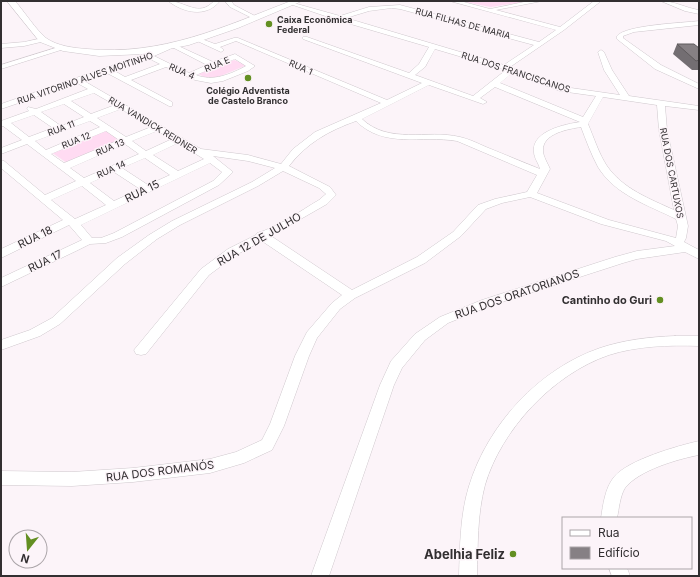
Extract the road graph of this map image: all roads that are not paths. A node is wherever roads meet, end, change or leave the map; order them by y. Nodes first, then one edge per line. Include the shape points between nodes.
1 (11, 1) edge
2 (171, 1) edge
3 (217, 1) edge
4 (228, 1) edge
5 (453, 1) edge
6 (540, 1) edge
7 (598, 1) edge
8 (664, 1) edge
9 (295, 2) edge
10 (529, 9) dead end
11 (489, 10) junction
12 (699, 12) edge
13 (522, 13) dead end
14 (516, 17) junction
15 (256, 18) junction
16 (339, 19) junction
17 (699, 23) edge
18 (562, 29) junction
19 (305, 38) dead end
20 (197, 39) junction
21 (43, 40) junction
22 (540, 44) junction
23 (1, 46) edge
24 (171, 47) junction
25 (214, 47) junction
26 (433, 47) junction
27 (62, 48) junction
28 (601, 52) dead end
29 (108, 53) junction
30 (149, 56) junction
31 (235, 56) junction
32 (126, 64) junction
33 (167, 64) junction
34 (213, 65) junction
35 (1, 67) edge
36 (508, 68) junction
37 (107, 70) junction
38 (190, 74) junction
39 (410, 76) junction
40 (78, 80) junction
41 (124, 80) junction
42 (217, 80) joint
43 (428, 83) junction
44 (495, 84) junction
45 (699, 87) edge
46 (94, 90) junction
47 (600, 95) junction
48 (475, 98) junction
49 (626, 98) junction
50 (19, 100) junction
51 (66, 101) junction
52 (483, 102) dead end
53 (661, 102) junction
54 (386, 103) junction
55 (169, 104) dead end
56 (120, 106) junction
57 (1, 107) edge
58 (699, 108) edge
59 (36, 112) junction
60 (90, 117) junction
61 (357, 118) junction
62 (585, 123) junction
63 (3, 124) edge
64 (60, 128) junction
65 (106, 128) junction
66 (156, 128) junction
67 (29, 140) junction
68 (125, 140) junction
69 (178, 140) junction
70 (1, 151) edge
71 (198, 152) junction
72 (45, 153) junction
73 (147, 154) junction
74 (211, 159) junction
75 (1, 163) edge
76 (64, 167) junction
77 (283, 167) junction
78 (115, 168) junction
79 (227, 170) joint
80 (543, 174) junction
81 (177, 175) junction
82 (83, 182) junction
83 (147, 189) junction
84 (531, 194) junction
85 (44, 199) junction
86 (113, 205) junction
87 (681, 218) junction
88 (71, 223) junction
89 (261, 235) junction
90 (89, 241) junction
91 (688, 248) edge
92 (1, 254) edge
93 (1, 283) edge
94 (351, 295) junction
95 (699, 341) edge
96 (1, 345) edge
97 (141, 350) dead end
98 (699, 448) edge
99 (1, 478) edge
100 (609, 517) edge
101 (320, 576) edge
102 (468, 576) edge

1 - 21 main road
2 - 3 street via 197,11 207,10
4 - 15 street via 232,6
5 - 11 street
6 - 10 street
6 - 11 street
7 - 18 street
8 - 12 street
9 - 15 main road
9 - 16 street, RUA DOS FRANCISCANOS
11 - 14 street
13 - 14 street
14 - 18 street
15 - 20 main road
16 - 22 street, RUA FILHAS DE MARIA via 368,8 400,7
16 - 26 street, RUA DOS FRANCISCANOS
17 - 45 street via 634,30 623,33 620,39 658,67
18 - 22 street
19 - 39 street
20 - 24 main road
20 - 25 street
21 - 23 street
21 - 27 main road
22 - 36 street
24 - 29 main road
24 - 30 street, RUA VITORINO ALVES MOITINHO
24 - 34 street
25 - 31 street
25 - 54 street, RUA 1 via 236,39
26 - 36 street, RUA DOS FRANCISCANOS
26 - 39 street via 422,65
27 - 29 main road
27 - 35 street
28 - 49 street via 608,70
29 - 32 street
30 - 32 street, RUA VITORINO ALVES MOITINHO
30 - 33 street, RUA 4
31 - 34 street, RUA E
31 - 42 street, RUA E via 250,64 250,67
32 - 37 street, RUA VITORINO ALVES MOITINHO
33 - 38 street, RUA 4
33 - 41 street
34 - 38 street, RUA E
36 - 44 street
36 - 47 street, RUA DOS FRANCISCANOS via 563,89
37 - 40 street, RUA VITORINO ALVES MOITINHO
37 - 41 street
38 - 42 street, RUA 4 via 207,81
39 - 43 street
40 - 46 street, RUA VANDICK REIDNER
40 - 50 street, RUA VITORINO ALVES MOITINHO
41 - 55 street
43 - 48 street
43 - 54 street
44 - 48 street
44 - 62 street
46 - 51 street
46 - 56 street, RUA VANDICK REIDNER
47 - 49 street, RUA DOS FRANCISCANOS
47 - 62 street
48 - 52 street
49 - 53 street, RUA DOS FRANCISCANOS
50 - 57 street, RUA VITORINO ALVES MOITINHO
50 - 59 street
51 - 59 street
51 - 60 street
53 - 58 street, RUA DOS FRANCISCANOS
53 - 87 street, RUA DOS CARTUXOS via 663,130
54 - 61 street
56 - 60 street, RUA 11
56 - 66 street, RUA VANDICK REIDNER
59 - 63 street
59 - 64 street
60 - 64 street, RUA 11
60 - 65 street
61 - 77 street via 318,134 296,151
61 - 80 street via 366,128 379,134 411,138 448,137
62 - 80 street via 557,129 542,142 538,151 545,169
62 - 87 street via 599,160 609,175 634,195
63 - 67 street
64 - 67 street, RUA 11
65 - 68 street
65 - 72 street, RUA 12
66 - 68 street, RUA 13
66 - 69 street, RUA VANDICK REIDNER
67 - 70 street, RUA 11
67 - 72 street
68 - 73 street
68 - 76 street, RUA 13
69 - 71 street, RUA VANDICK REIDNER
69 - 73 street, RUA 14
71 - 74 street, RUA VANDICK REIDNER
71 - 77 street via 242,157
72 - 76 street
73 - 78 street, RUA 14
73 - 81 street
74 - 79 street, RUA VANDICK REIDNER
74 - 81 street, RUA 15
75 - 85 street
76 - 82 street
77 - 89 street, RUA 12 DE JULHO via 322,186 331,195 280,227
77 - 96 street via 153,237 121,261 56,321 35,333
78 - 82 street, RUA 14
78 - 83 street
79 - 90 street, RUA 17 via 226,175 216,183 118,235 102,241
80 - 84 street
81 - 83 street, RUA 15
82 - 85 street, RUA 14
82 - 86 street
83 - 86 street, RUA 15
84 - 91 street via 605,222 660,236
84 - 94 street, RUA DOS ROMANÓS via 482,207 457,234 421,260
85 - 88 street
86 - 88 street, RUA 15
87 - 91 street, RUA DOS CARTUXOS via 681,238
88 - 90 street
88 - 92 street, RUA 18
89 - 94 street
89 - 97 street, RUA 12 DE JULHO via 204,272
90 - 93 street, RUA 17
91 - 101 street, RUA DOS ORATORIANOS via 637,255 486,303 444,320 420,337 396,365 387,385
94 - 99 street, RUA DOS ROMANÓS via 336,306 312,335 277,426 267,445 238,458 210,466 72,479
95 - 102 street via 655,342 603,352 580,362 525,403 498,440 477,485 471,515
98 - 100 street via 626,476 614,495

